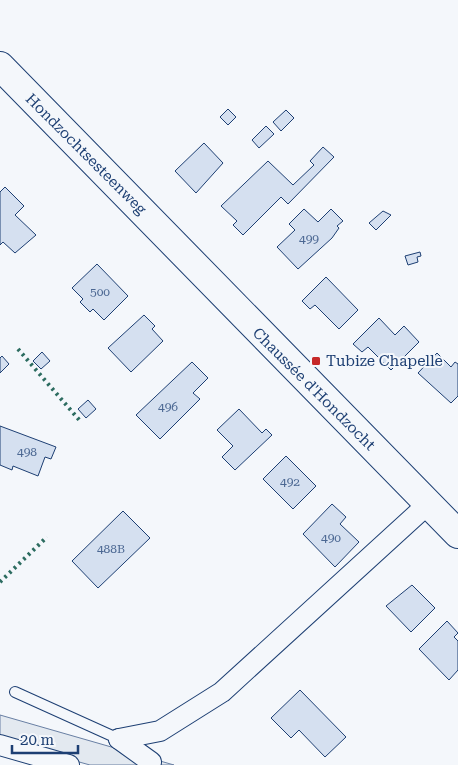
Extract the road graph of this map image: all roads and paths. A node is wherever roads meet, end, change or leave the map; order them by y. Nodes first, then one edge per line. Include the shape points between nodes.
1 (0, 66) edge
2 (172, 241) joint
3 (428, 504) junction
4 (458, 534) edge
5 (15, 692) dead end
6 (119, 739) junction
7 (0, 745) edge
8 (152, 762) dead end
9 (70, 765) edge

1 - 2 main road, Hondzochtsesteenweg
2 - 3 main road, Chaussée d'Hondzocht
3 - 4 main road, Chaussée d'Hondzocht
3 - 6 street via 222,692 160,731
5 - 6 lane
6 - 8 street
7 - 9 street

